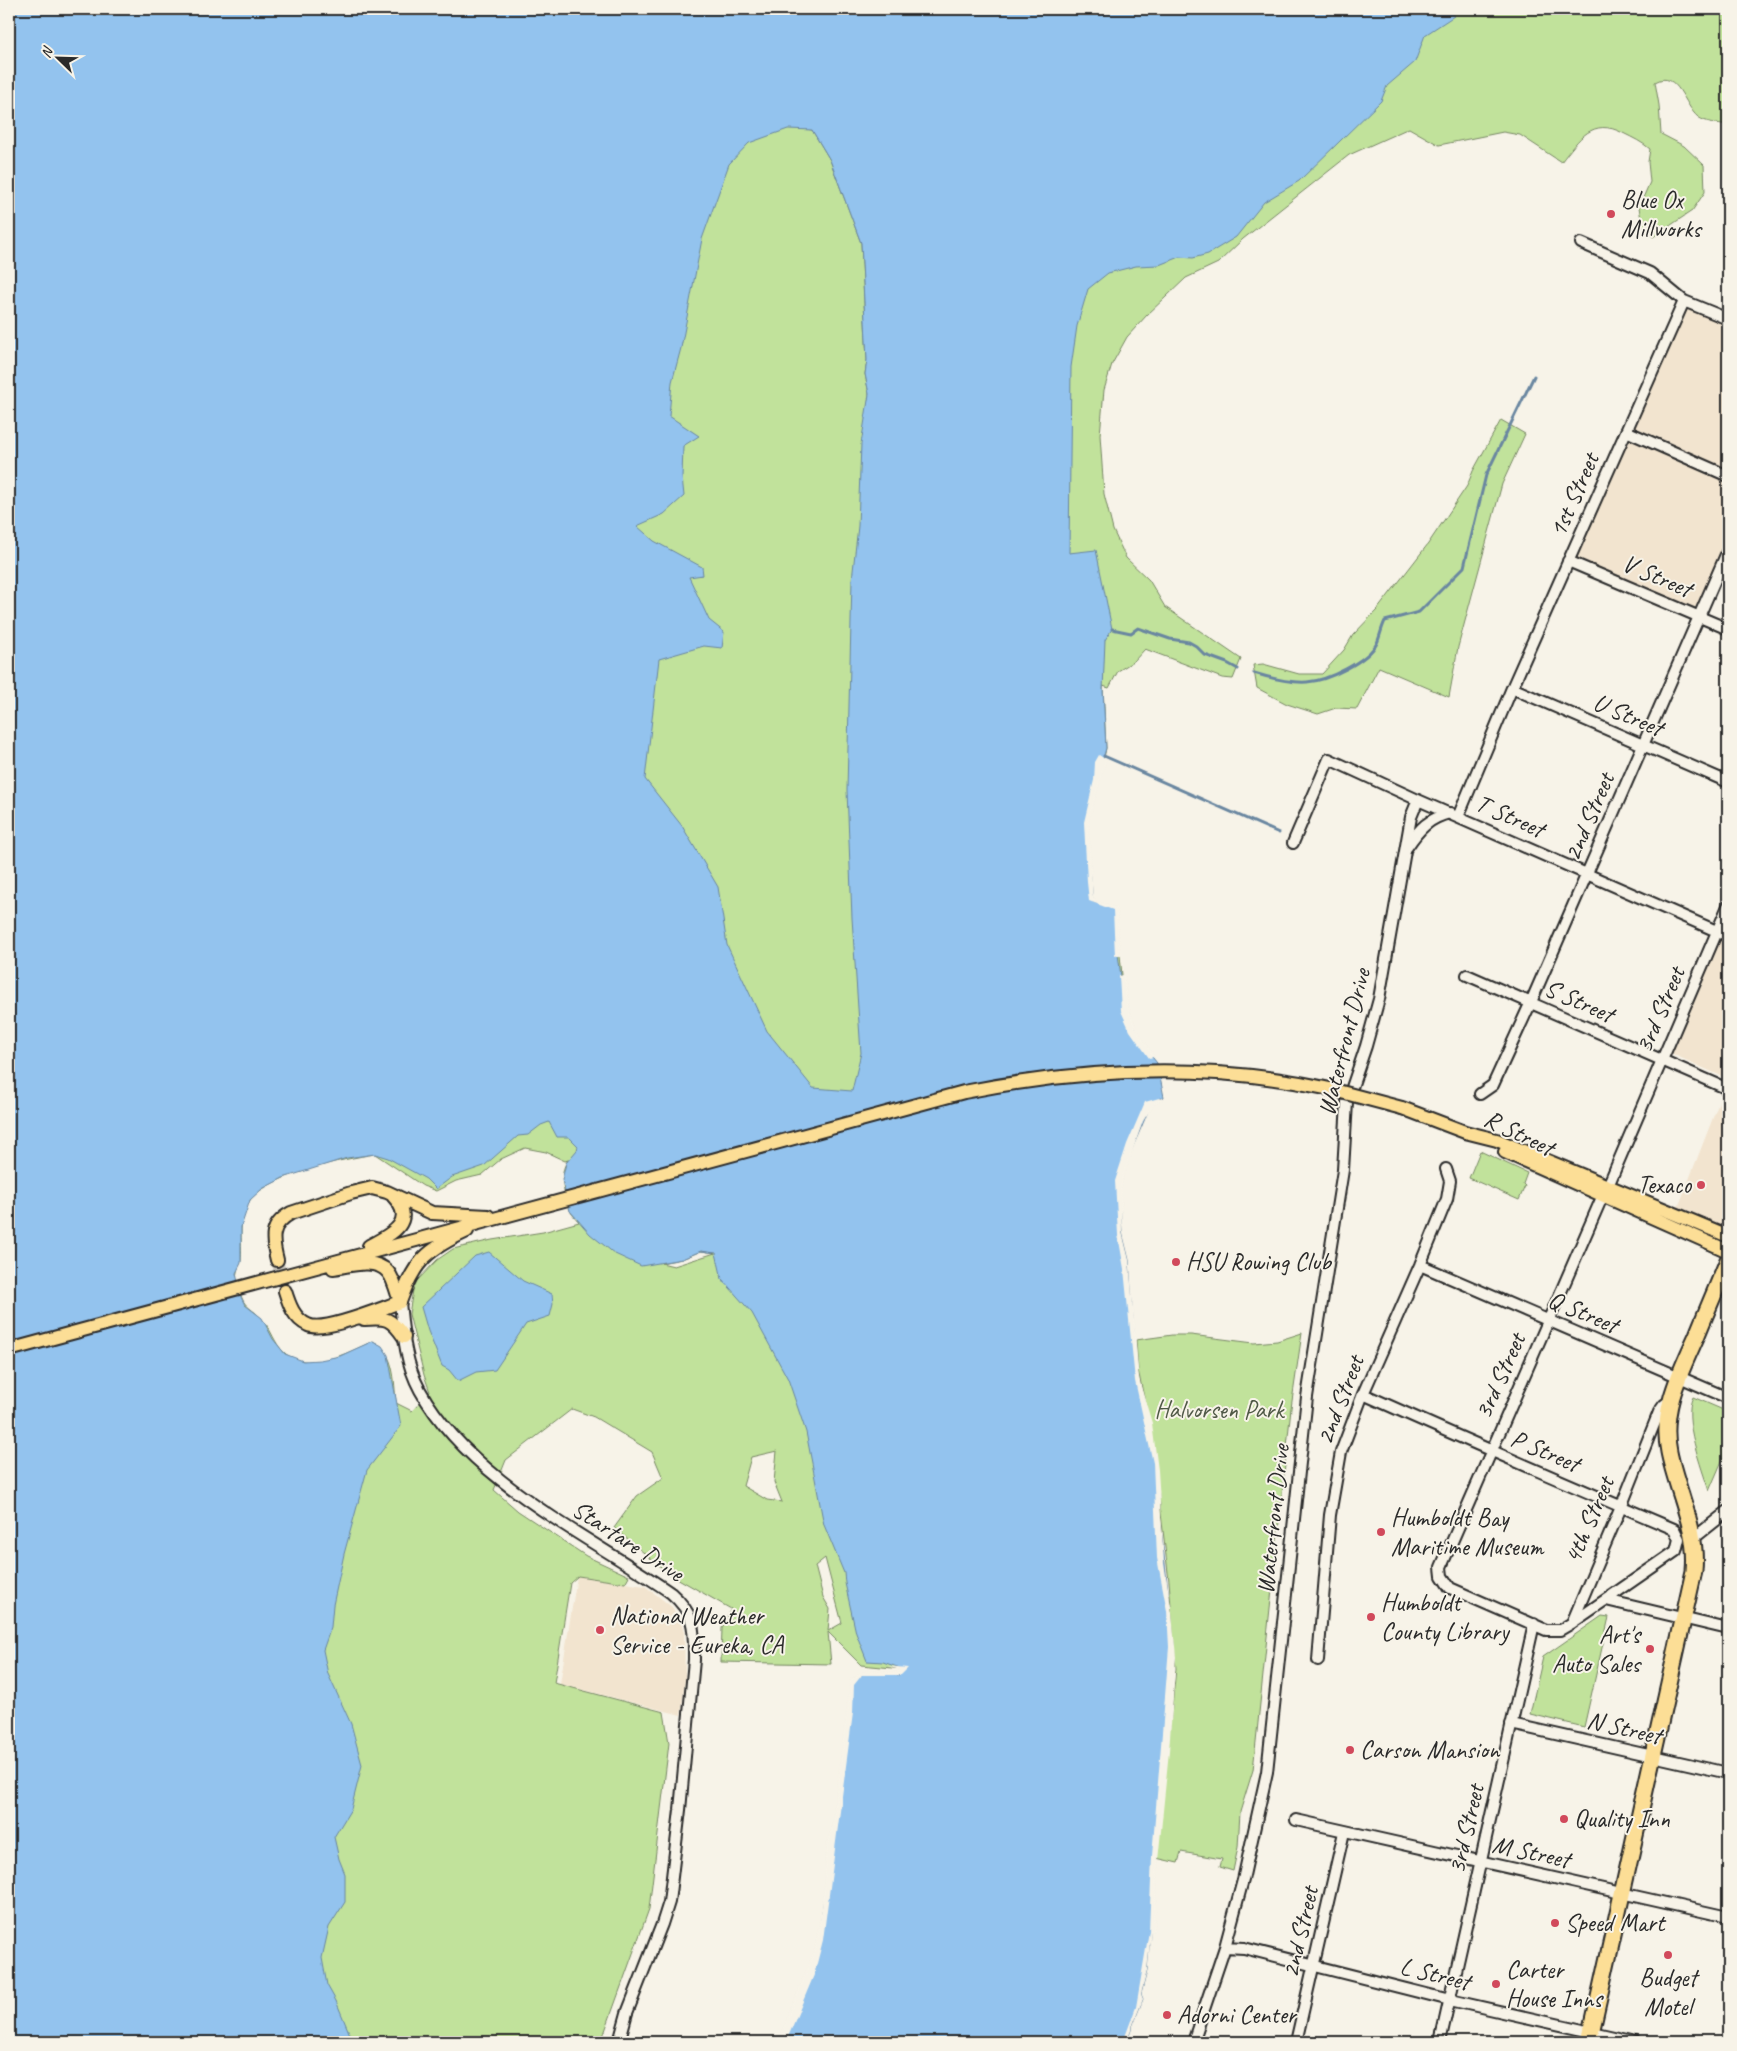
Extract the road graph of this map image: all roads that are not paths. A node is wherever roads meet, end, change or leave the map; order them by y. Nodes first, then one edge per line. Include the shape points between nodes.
1 (1581, 243) dead end
2 (1684, 301) junction
3 (1728, 319) edge
4 (1626, 431) junction
5 (1728, 476) edge
6 (1728, 550) edge
7 (1568, 561) junction
8 (1699, 617) junction
9 (1728, 630) edge
10 (1512, 688) junction
11 (1644, 744) junction
12 (1728, 782) edge
13 (1418, 800) junction
14 (1454, 815) junction
15 (1293, 842) dead end
16 (1406, 849) junction
17 (1588, 874) junction
18 (1728, 906) edge
19 (1717, 931) junction
20 (1728, 936) edge
21 (1467, 975) dead end
22 (1531, 1002) junction
23 (1662, 1061) junction
24 (1728, 1089) edge
25 (1480, 1094) dead end
26 (1446, 1169) dead end
27 (1605, 1190) junction
28 (393, 1196) junction
29 (503, 1216) junction
30 (1728, 1236) edge
31 (1728, 1251) edge
32 (344, 1258) junction
33 (277, 1260) tunnel mouth
34 (1728, 1260) edge
35 (1420, 1265) junction
36 (289, 1274) junction
37 (285, 1291) tunnel mouth
38 (400, 1302) junction
39 (1548, 1319) junction
40 (349, 1320) junction
41 (404, 1337) junction
42 (9, 1350) edge
43 (1679, 1376) junction
44 (1363, 1394) junction
45 (1728, 1398) edge
46 (1671, 1400) junction
47 (1490, 1450) junction
48 (1621, 1507) junction
49 (1728, 1511) edge
50 (1686, 1539) junction
51 (1606, 1600) junction
52 (1684, 1619) junction
53 (1572, 1623) junction
54 (1534, 1624) junction
55 (1728, 1629) edge
56 (1318, 1660) dead end
57 (1511, 1724) junction
58 (1652, 1756) junction
59 (1728, 1773) edge
60 (1296, 1820) dead end
61 (1344, 1832) junction
62 (1481, 1862) junction
63 (1623, 1894) junction
64 (1728, 1917) edge
65 (1225, 1946) junction
66 (1313, 1965) junction
67 (1450, 2000) junction
68 (1590, 2037) edge
69 (619, 2042) edge
70 (1193, 2042) edge
71 (1296, 2042) edge
72 (1440, 2042) edge
73 (1636, 2042) edge

1 - 2 street via 1650,273
2 - 3 street
2 - 4 street, 1st Street
4 - 5 street
4 - 7 street, 1st Street
6 - 8 street, 2nd Street
7 - 8 street, V Street
7 - 10 street, 1st Street
8 - 9 street, V Street
8 - 11 street, 2nd Street
10 - 11 street, U Street
10 - 14 street, 1st Street
11 - 12 street, U Street
11 - 17 street, 2nd Street
13 - 14 street, T Street
13 - 15 street, T Street via 1329,759
13 - 16 street, Waterfront Drive via 1411,817
14 - 16 street, Waterfront Drive via 1434,818 1425,824
14 - 17 street, T Street
16 - 65 street, Waterfront Drive via 1376,1011 1347,1102 1343,1170 1307,1396 1267,1772
17 - 19 street, T Street
17 - 22 street, 2nd Street
18 - 19 street, 3rd Street
19 - 20 street, T Street
19 - 23 street, 3rd Street
21 - 22 street, S Street
22 - 23 street, S Street
22 - 25 street, 2nd Street via 1492,1085
23 - 24 street, S Street
23 - 27 street, 3rd Street
26 - 35 street, 2nd Street via 1450,1181 1447,1199
27 - 29 main road, R Street, bridge via 1537,1167 1465,1132 1402,1108 1320,1087 1233,1074 1152,1070 1020,1081 964,1092
27 - 30 main road, R Street
27 - 31 main road, R Street
27 - 39 street, 3rd Street
28 - 29 main road via 442,1215
28 - 32 main road via 403,1212 399,1226 384,1238
28 - 33 main road via 380,1189 366,1189 286,1216 276,1226 272,1238
29 - 32 main road
29 - 38 main road via 434,1249 412,1271
32 - 36 main road
34 - 43 highway, 4th Street
35 - 39 street, Q Street
35 - 44 street, 2nd Street
36 - 38 main road via 362,1264 380,1266 389,1273
36 - 42 main road
37 - 40 main road via 297,1317 308,1325 318,1327
38 - 40 main road
38 - 41 street, Startare Drive
39 - 43 street, Q Street
39 - 47 street, 3rd Street
40 - 41 main road via 384,1318 394,1324
41 - 69 street, Startare Drive via 419,1389 458,1441 557,1520 671,1593 687,1608 692,1620 694,1660 669,1902 626,2013
43 - 45 street, Q Street
43 - 46 highway, 4th Street
44 - 47 street, P Street
44 - 56 street, 2nd Street via 1346,1435 1334,1483
46 - 48 street, 4th Street via 1659,1412
46 - 50 highway, 4th Street via 1666,1426 1668,1450
47 - 48 street, P Street
47 - 54 street, 3rd Street via 1441,1567 1442,1576 1450,1588
48 - 50 street, P Street via 1674,1529
48 - 53 street, 4th Street
49 - 50 street
50 - 51 street via 1676,1551
50 - 52 highway, 4th Street via 1696,1556
51 - 52 street
51 - 53 street
52 - 55 street
52 - 58 highway, 4th Street
53 - 54 street via 1551,1631
54 - 57 street, 3rd Street
57 - 58 street, N Street
57 - 62 street, 3rd Street
58 - 59 street, N Street
58 - 63 highway, 4th Street
60 - 61 street, M Street
61 - 62 street, M Street
61 - 66 street, 2nd Street
62 - 63 street, M Street
62 - 67 street, 3rd Street
63 - 64 street, M Street
63 - 68 highway, 4th Street
65 - 66 street, L Street
65 - 70 street, Waterfront Drive
66 - 67 street, L Street
66 - 71 street, 2nd Street
67 - 68 street, L Street
67 - 72 street, 3rd Street
68 - 73 street, L Street

